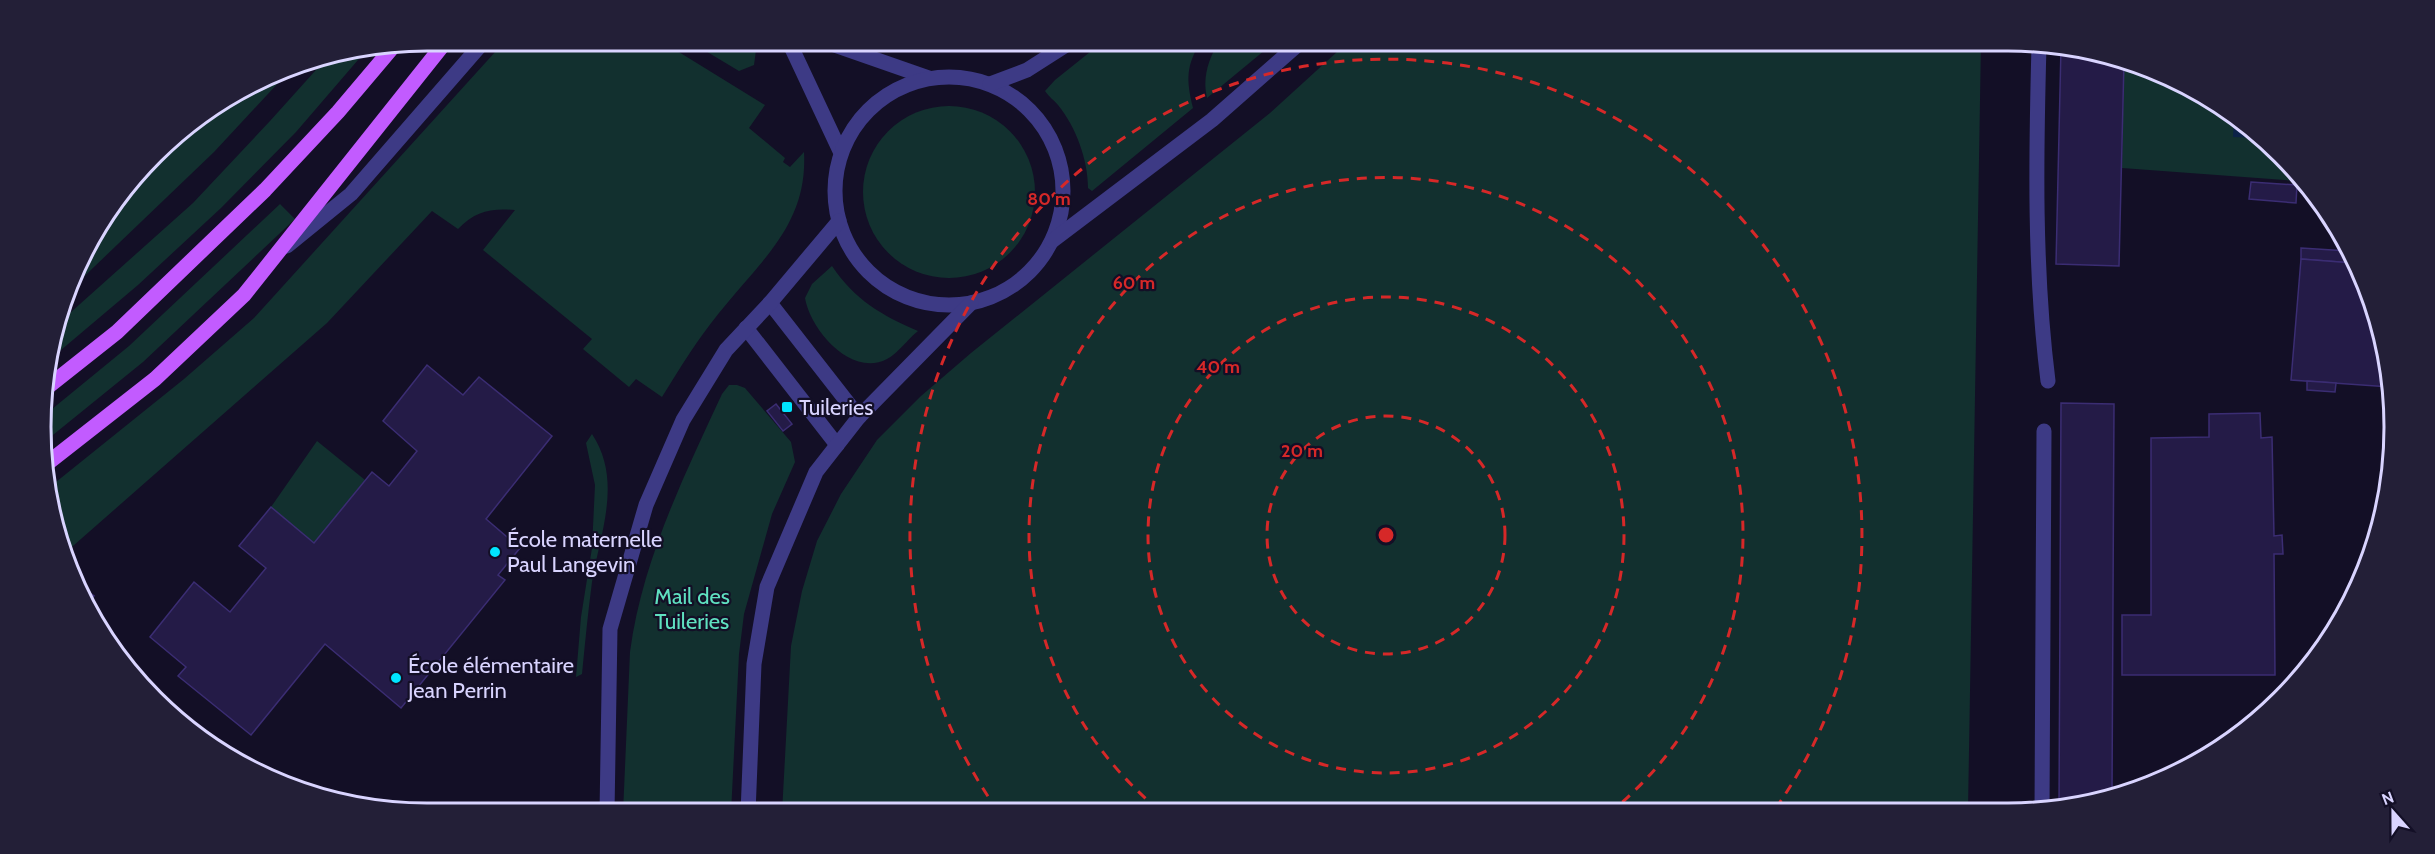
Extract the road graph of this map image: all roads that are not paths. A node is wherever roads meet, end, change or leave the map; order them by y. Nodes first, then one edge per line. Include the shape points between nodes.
1 (438, 51) edge
2 (475, 51) edge
3 (793, 51) edge
4 (852, 51) edge
5 (1057, 51) edge
6 (1290, 51) edge
7 (2039, 52) edge
8 (388, 53) edge
9 (930, 78) junction
10 (990, 84) junction
11 (841, 153) junction
12 (839, 221) junction
13 (1052, 241) junction
14 (282, 250) junction
15 (770, 303) junction
16 (971, 303) junction
17 (746, 328) junction
18 (2048, 381) dead end
19 (54, 382) edge
20 (859, 417) junction
21 (2044, 431) dead end
22 (837, 445) junction
23 (53, 459) edge
24 (2042, 801) edge
25 (607, 803) edge
26 (748, 803) edge

1 - 14 main road
2 - 14 street via 351,194
3 - 11 street
4 - 9 street
5 - 10 street via 1027,70
6 - 13 street via 1212,120
7 - 18 street via 2036,147 2040,305
8 - 19 main road via 265,190 117,332
9 - 10 street via 960,76
9 - 11 street via 901,87 875,103 855,126
10 - 13 street via 1023,102 1052,140 1062,166 1064,205
11 - 12 street via 835,187
12 - 15 street
12 - 16 street via 849,247 888,288 915,300 943,305
13 - 16 street via 1033,270 1005,291
14 - 23 main road via 244,295 155,378
15 - 17 street
15 - 20 street
16 - 20 street
17 - 22 street
17 - 25 street via 726,350 678,430 646,505 610,629
20 - 22 street
21 - 24 street
22 - 26 street via 816,472 767,587 754,664

